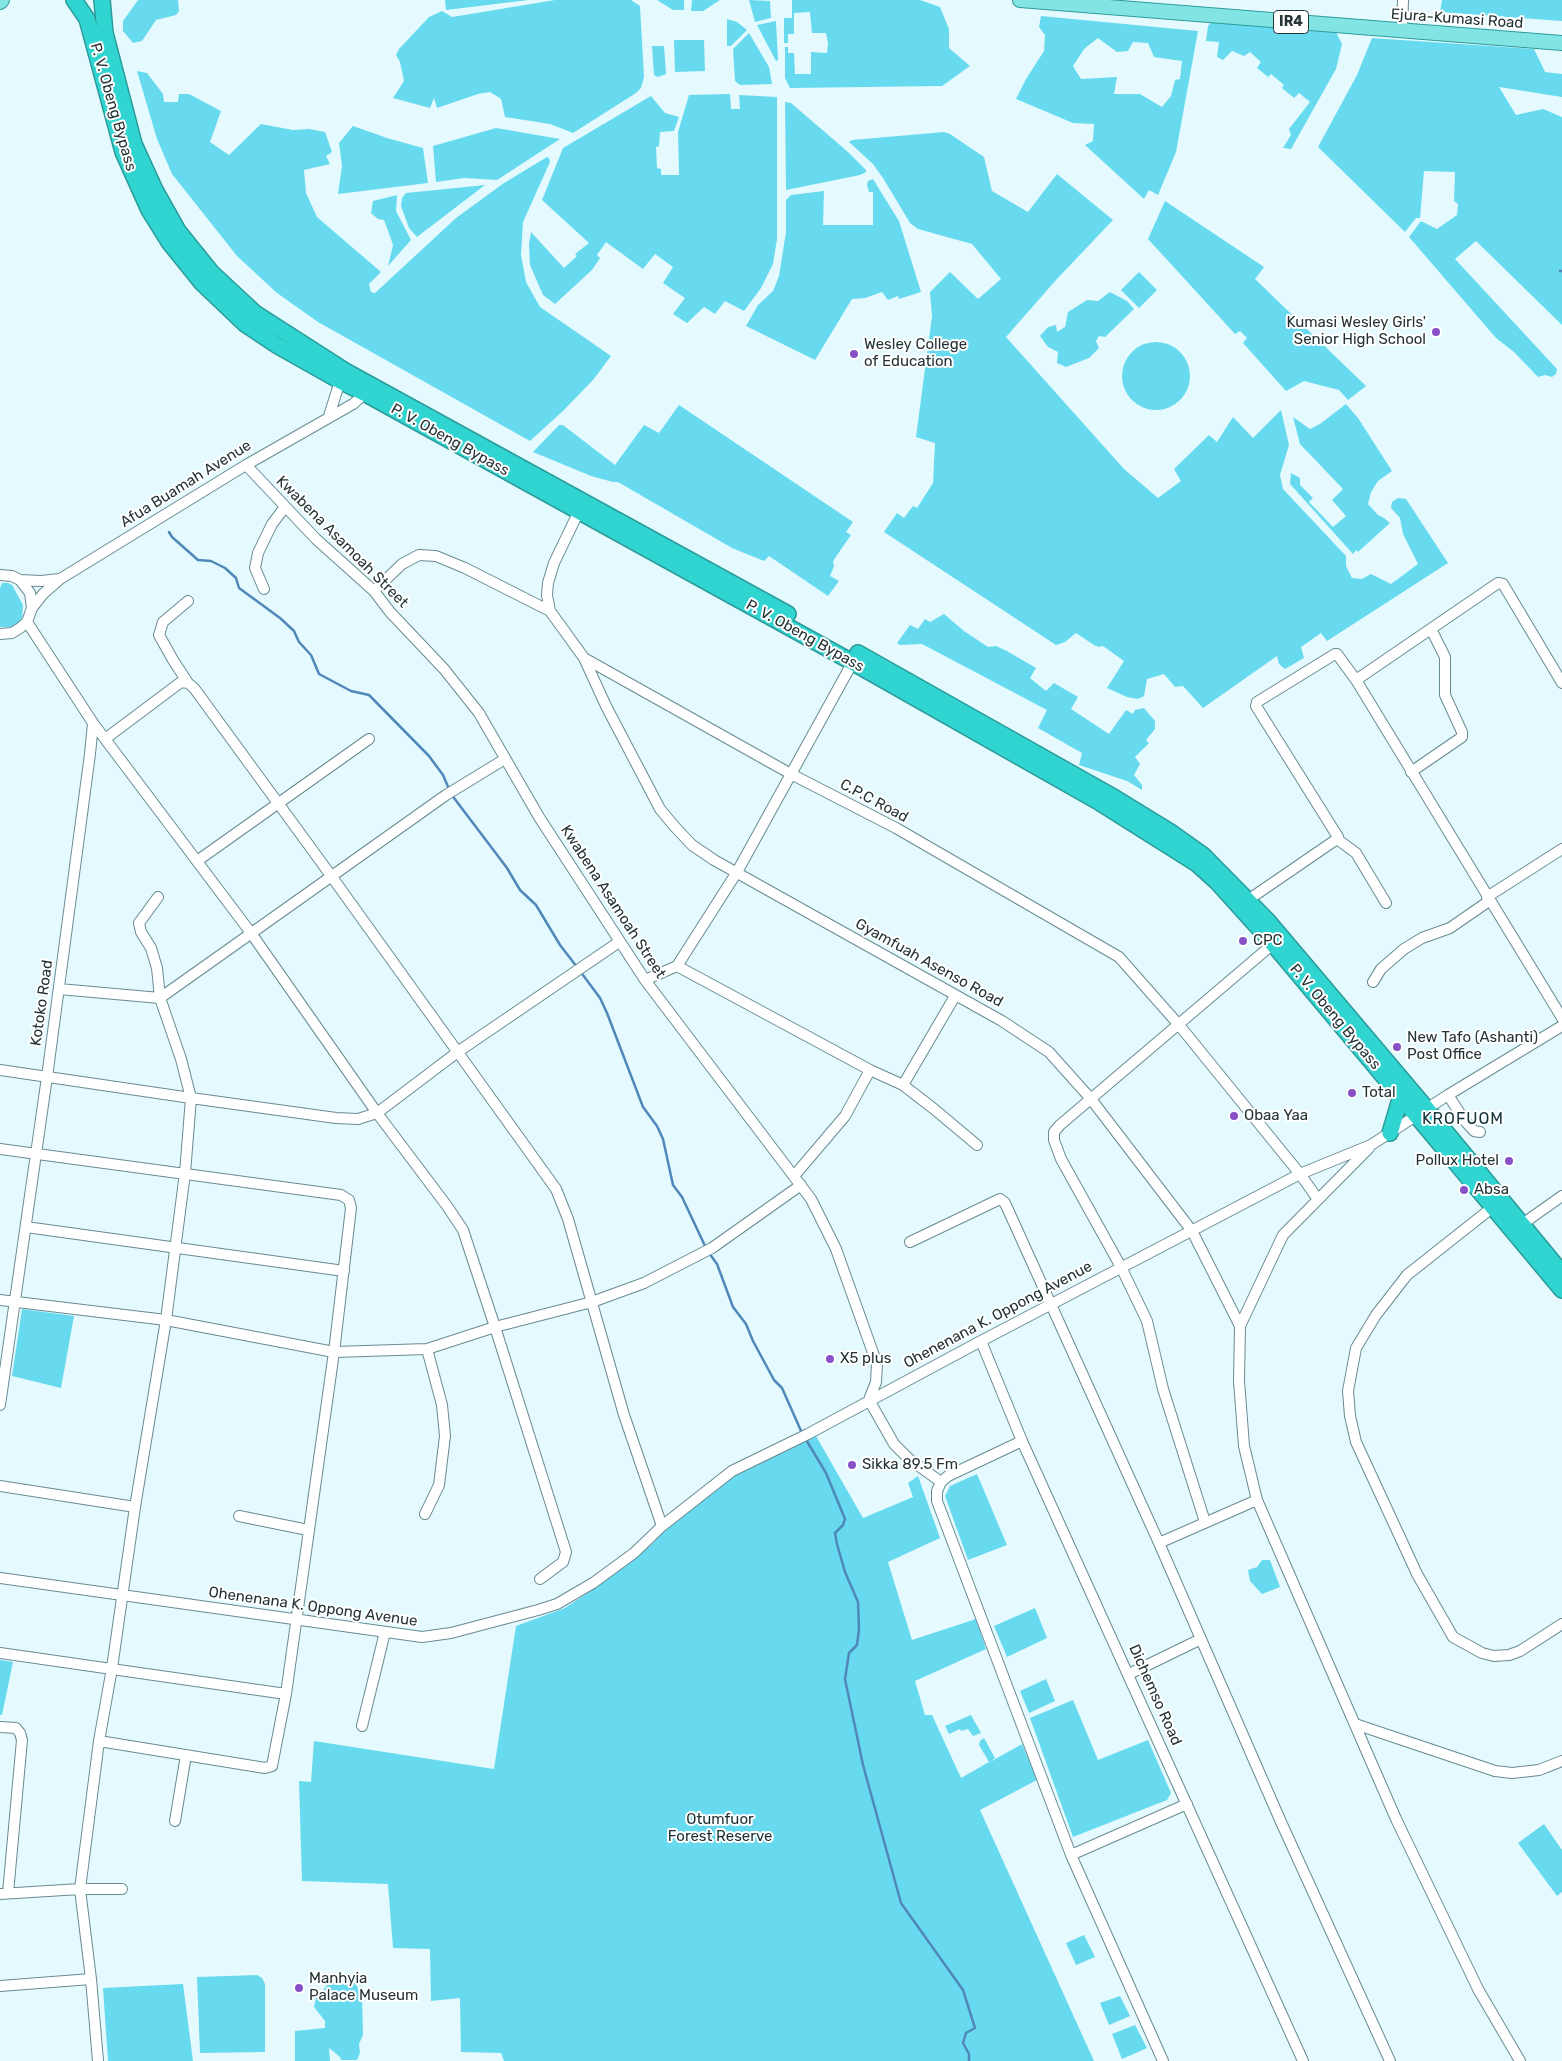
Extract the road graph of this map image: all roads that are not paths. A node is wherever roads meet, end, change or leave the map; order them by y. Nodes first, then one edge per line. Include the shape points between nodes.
1 (74, 0) edge
2 (102, 0) edge
3 (1020, 0) edge
4 (1403, 0) edge
5 (1402, 30) junction
6 (1562, 43) edge
7 (344, 377) junction
8 (369, 389) junction
9 (329, 416) junction
10 (246, 465) junction
11 (581, 506) junction
12 (285, 507) junction
13 (0, 566) edge
14 (0, 575) edge
15 (16, 578) junction
16 (60, 579) junction
17 (264, 589) dead end
18 (374, 591) junction
19 (188, 601) dead end
20 (32, 608) junction
21 (550, 611) junction
22 (27, 622) junction
23 (1431, 628) junction
24 (0, 634) edge
25 (584, 658) junction
26 (855, 658) junction
27 (1559, 670) edge
28 (1356, 680) junction
29 (188, 683) junction
30 (1562, 683) edge
31 (93, 723) junction
32 (105, 739) junction
33 (369, 739) dead end
34 (505, 758) junction
35 (1411, 772) junction
36 (790, 774) junction
37 (278, 805) junction
38 (1338, 839) junction
39 (1562, 849) edge
40 (196, 861) junction
41 (737, 872) junction
42 (332, 876) junction
43 (158, 897) dead end
44 (1488, 899) junction
45 (1248, 900) junction
46 (1386, 903) dead end
47 (251, 933) junction
48 (619, 942) junction
49 (1273, 944) junction
50 (677, 966) junction
51 (645, 980) junction
52 (1373, 982) dead end
53 (59, 989) junction
54 (955, 996) junction
55 (160, 998) junction
56 (1562, 1018) edge
57 (1179, 1025) junction
58 (1562, 1026) edge
59 (458, 1051) junction
60 (0, 1070) edge
61 (870, 1070) junction
62 (47, 1077) junction
63 (903, 1085) junction
64 (1448, 1095) junction
65 (1401, 1096) junction
66 (191, 1098) junction
67 (1090, 1099) junction
68 (1422, 1112) junction
69 (377, 1113) junction
70 (1480, 1132) dead end
71 (1390, 1133) junction
72 (977, 1145) dead end
73 (1371, 1145) junction
74 (0, 1149) edge
75 (36, 1155) junction
76 (185, 1173) junction
77 (1300, 1174) junction
78 (794, 1176) junction
79 (801, 1185) junction
80 (1562, 1196) edge
81 (1317, 1198) junction
82 (1493, 1207) junction
83 (1521, 1225) junction
84 (26, 1227) junction
85 (1192, 1231) junction
86 (910, 1242) dead end
87 (175, 1247) junction
88 (1121, 1267) junction
89 (344, 1272) junction
90 (1562, 1273) edge
91 (1562, 1290) edge
92 (0, 1300) edge
93 (14, 1302) junction
94 (592, 1302) junction
95 (1052, 1304) junction
96 (166, 1320) junction
97 (1240, 1326) junction
98 (496, 1327) junction
99 (981, 1341) junction
100 (427, 1349) junction
101 (334, 1352) junction
102 (869, 1400) junction
103 (0, 1406) edge
104 (1022, 1441) junction
105 (941, 1482) junction
106 (0, 1486) edge
107 (1257, 1500) junction
108 (135, 1507) junction
109 (425, 1514) dead end
110 (239, 1516) dead end
111 (1205, 1522) junction
112 (662, 1526) junction
113 (308, 1530) junction
114 (1159, 1543) junction
115 (0, 1578) edge
116 (540, 1578) dead end
117 (122, 1594) junction
118 (295, 1620) junction
119 (1562, 1624) edge
120 (385, 1632) junction
121 (1201, 1639) junction
122 (0, 1653) edge
123 (112, 1668) junction
124 (1129, 1674) junction
125 (286, 1694) junction
126 (1355, 1724) junction
127 (362, 1726) dead end
128 (0, 1727) edge
129 (99, 1740) junction
130 (186, 1755) junction
131 (1562, 1761) edge
132 (1187, 1804) junction
133 (175, 1820) dead end
134 (1071, 1855) junction
135 (80, 1888) junction
136 (122, 1889) dead end
137 (4, 1894) edge
138 (91, 1979) junction
139 (0, 1986) edge
140 (98, 2061) edge
141 (1163, 2061) edge
142 (1302, 2061) edge
143 (1390, 2061) edge
144 (1520, 2061) edge

1 - 7 highway, P. V. Obeng Bypass via 88,19 127,161 149,210 169,242 202,283 245,324 278,346
2 - 7 highway, P. V. Obeng Bypass via 105,34 134,144 178,231 211,272 255,313
3 - 5 main road, Ejura-Kumasi Road / IR4
4 - 5 street
5 - 6 main road, Ejura-Kumasi Road / IR4
7 - 8 highway, P. V. Obeng Bypass
7 - 9 street
8 - 9 street, Afua Buamah Avenue via 344,409
8 - 11 highway, P. V. Obeng Bypass
9 - 10 street, Afua Buamah Avenue
10 - 12 street, Kwabena Asamoah Street
10 - 16 street, Afua Buamah Avenue
11 - 21 street via 548,583
11 - 26 highway, P. V. Obeng Bypass
12 - 17 street via 272,524 258,553 255,568
12 - 18 street, Kwabena Asamoah Street
13 - 15 street
14 - 15 street, Afua Buamah Avenue
15 - 16 street, Afua Buamah Avenue
15 - 20 street via 30,592
16 - 20 street, Afua Buamah Avenue
18 - 21 street via 402,564 419,555 436,556
18 - 34 street, Kwabena Asamoah Street via 444,669 473,706
19 - 29 street via 163,622 159,635
20 - 22 street
21 - 25 street, C.P.C Road
22 - 24 street via 12,632
22 - 31 street
23 - 27 street via 1498,582
23 - 28 street
23 - 35 street via 1445,657 1445,695 1462,737
25 - 36 street, C.P.C Road
25 - 41 street via 660,809 692,846
26 - 36 street
26 - 45 highway, P. V. Obeng Bypass via 996,730 1172,833 1203,855
26 - 49 highway, P. V. Obeng Bypass via 1166,842 1208,872
27 - 30 street
28 - 35 street
28 - 38 street via 1334,654 1256,704
29 - 32 street via 181,682
29 - 37 street
31 - 32 street
31 - 53 street, Kotoko Road
32 - 40 street
33 - 37 street
34 - 42 street via 450,792
34 - 48 street, Kwabena Asamoah Street
35 - 44 street
36 - 41 street
36 - 57 street, C.P.C Road via 896,828 1119,957
37 - 40 street
37 - 42 street
38 - 45 street
38 - 46 street via 1356,853
39 - 44 street
40 - 47 street
41 - 50 street
41 - 54 street, Gyamfuah Asenso Road
42 - 47 street
42 - 59 street
43 - 55 street via 139,923 157,968
44 - 52 street via 1450,928 1422,938 1404,949 1380,969
44 - 56 street
45 - 68 highway, P. V. Obeng Bypass
47 - 55 street
47 - 69 street
48 - 51 street, Kwabena Asamoah Street
48 - 59 street
49 - 57 street
49 - 65 highway, P. V. Obeng Bypass
50 - 51 street
50 - 61 street
51 - 78 street, Kwabena Asamoah Street
53 - 55 street
53 - 62 street, Kotoko Road
54 - 63 street
54 - 67 street, Gyamfuah Asenso Road via 1002,1021 1049,1052
55 - 66 street
57 - 67 street
57 - 77 street, C.P.C Road
58 - 64 street, Ohenenana K. Oppong Avenue
59 - 69 street
59 - 94 street via 556,1189 566,1212
60 - 62 street
61 - 63 street
61 - 78 street via 845,1116
62 - 66 street
62 - 75 street, Kotoko Road
63 - 72 street
64 - 68 street, Ohenenana K. Oppong Avenue
64 - 70 street via 1465,1122
65 - 68 highway, P. V. Obeng Bypass
65 - 71 highway
66 - 69 street via 347,1119
66 - 76 street
67 - 85 street, Gyamfuah Asenso Road
67 - 88 street via 1060,1124 1054,1132 1054,1140 1061,1159
68 - 71 street, Ohenenana K. Oppong Avenue
68 - 82 highway, P. V. Obeng Bypass
68 - 83 highway, P. V. Obeng Bypass
69 - 98 street via 463,1230
71 - 73 street, Ohenenana K. Oppong Avenue
73 - 77 street, Ohenenana K. Oppong Avenue
73 - 81 street
74 - 75 street
75 - 76 street
75 - 84 street, Kotoko Road
76 - 87 street
76 - 89 street via 341,1195 349,1200 351,1208
77 - 81 street, C.P.C Road
77 - 85 street, Ohenenana K. Oppong Avenue
78 - 79 street, Kwabena Asamoah Street
79 - 94 street via 712,1248 644,1283
79 - 102 street, Kwabena Asamoah Street via 836,1249 877,1364 876,1382
80 - 83 street
81 - 97 street via 1283,1235
82 - 91 highway, P. V. Obeng Bypass
82 - 119 street via 1407,1275 1376,1315 1356,1348 1348,1391 1350,1416 1356,1442 1417,1574 1453,1637 1482,1653 1508,1655
83 - 90 highway, P. V. Obeng Bypass
84 - 87 street
84 - 93 street, Kotoko Road
85 - 88 street, Ohenenana K. Oppong Avenue
85 - 97 street, Gyamfuah Asenso Road
86 - 95 street via 1002,1200
87 - 89 street
87 - 96 street
88 - 95 street, Ohenenana K. Oppong Avenue
88 - 111 street via 1146,1321 1163,1389
89 - 101 street
92 - 93 street
93 - 96 street
93 - 103 street, Kotoko Road
94 - 98 street
94 - 112 street via 624,1415
95 - 99 street, Ohenenana K. Oppong Avenue
95 - 114 street
96 - 101 street
96 - 108 street
97 - 107 street via 1238,1381 1244,1446
98 - 100 street
98 - 116 street via 566,1552 563,1562
99 - 102 street, Ohenenana K. Oppong Avenue
99 - 104 street, Dichemso Road
100 - 101 street
100 - 109 street via 442,1405 445,1436 439,1485
101 - 113 street
102 - 105 street via 894,1444
102 - 112 street, Ohenenana K. Oppong Avenue via 732,1472
104 - 105 street
104 - 124 street, Dichemso Road
105 - 134 street via 937,1500
106 - 108 street
107 - 111 street
107 - 126 street
108 - 117 street
110 - 113 street
111 - 114 street
112 - 120 street, Ohenenana K. Oppong Avenue via 634,1553 580,1592 556,1604 451,1633 422,1637
113 - 118 street
114 - 121 street
115 - 117 street, Ohenenana K. Oppong Avenue
117 - 118 street, Ohenenana K. Oppong Avenue
117 - 123 street
118 - 120 street, Ohenenana K. Oppong Avenue
118 - 125 street
120 - 127 street
121 - 124 street
121 - 143 street
122 - 123 street
123 - 125 street
123 - 129 street
124 - 132 street, Dichemso Road
125 - 130 street via 269,1768
126 - 131 street via 1495,1771 1540,1770
126 - 144 street via 1396,1819 1478,1989
128 - 137 street via 16,1728 22,1740
129 - 130 street
129 - 135 street
130 - 133 street
132 - 134 street
132 - 142 street, Dichemso Road
134 - 141 street
135 - 136 street
135 - 137 street
135 - 138 street
138 - 139 street
138 - 140 street

